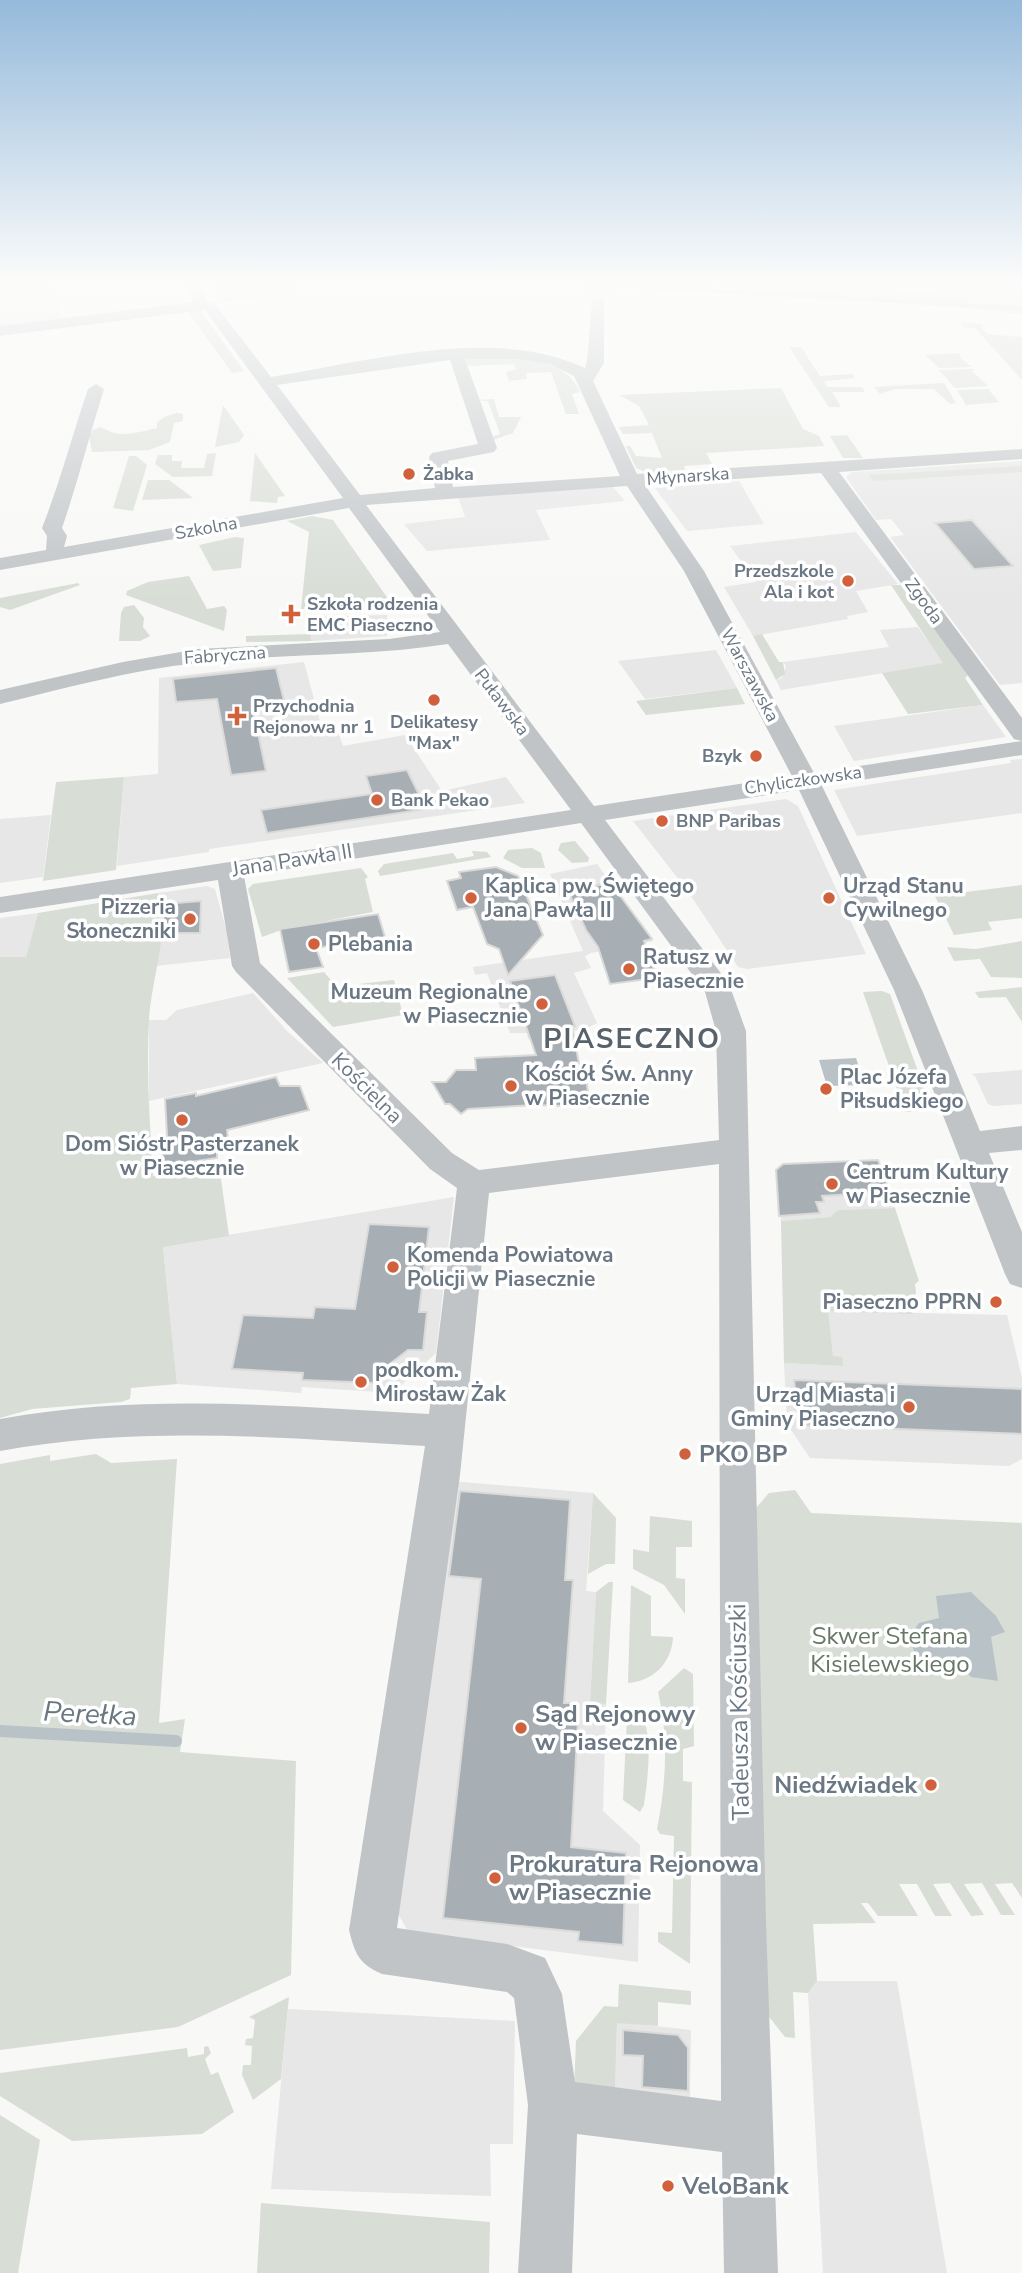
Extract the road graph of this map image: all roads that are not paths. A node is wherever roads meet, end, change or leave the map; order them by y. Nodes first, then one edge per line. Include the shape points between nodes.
1 (96, 390) edge
2 (273, 390) edge
3 (468, 390) edge
4 (591, 390) edge
5 (1022, 454) edge
6 (826, 467) junction
7 (631, 480) junction
8 (445, 492) junction
9 (355, 502) junction
10 (57, 554) junction
11 (0, 564) edge
12 (452, 636) junction
13 (0, 696) edge
14 (1022, 734) edge
15 (1022, 748) edge
16 (806, 779) junction
17 (584, 813) junction
18 (230, 870) junction
19 (0, 905) edge
20 (1022, 1138) edge
21 (971, 1143) junction
22 (734, 1151) junction
23 (474, 1183) junction
24 (1022, 1273) edge
25 (446, 1431) junction
26 (0, 1435) edge
27 (553, 2105) junction
28 (748, 2130) junction
29 (545, 2273) edge
30 (751, 2273) edge

1 - 10 street via 52,528
2 - 9 street, Puławska
3 - 8 street via 488,448 438,457
4 - 7 street, Warszawska
5 - 6 street, Młynarska
6 - 7 street, Młynarska
6 - 14 street, Zgoda
7 - 8 street, Młynarska
7 - 16 street, Warszawska via 694,571
8 - 9 street, Młynarska
9 - 10 street, Szkolna
9 - 12 street, Puławska
10 - 11 street, Szkolna
12 - 13 street, Fabryczna via 366,649 199,656
12 - 17 street, Puławska
15 - 16 street, Chyliczkowska
16 - 17 street, Chyliczkowska
16 - 21 street, Warszawska via 902,978
17 - 18 street, Jana Pawła II
17 - 22 street, Puławska via 719,990 731,1031
18 - 19 street, Jana Pawła II
18 - 23 street, Kościelna via 246,966 441,1161
20 - 21 street
21 - 24 street
22 - 23 street
22 - 28 street, Tadeusza Kościuszki
23 - 25 street
25 - 26 street via 196,1417 54,1425
25 - 27 street via 374,1917 376,1942 382,1950 528,1975 538,1994
27 - 28 street
27 - 29 street
28 - 30 street, Tadeusza Kościuszki

